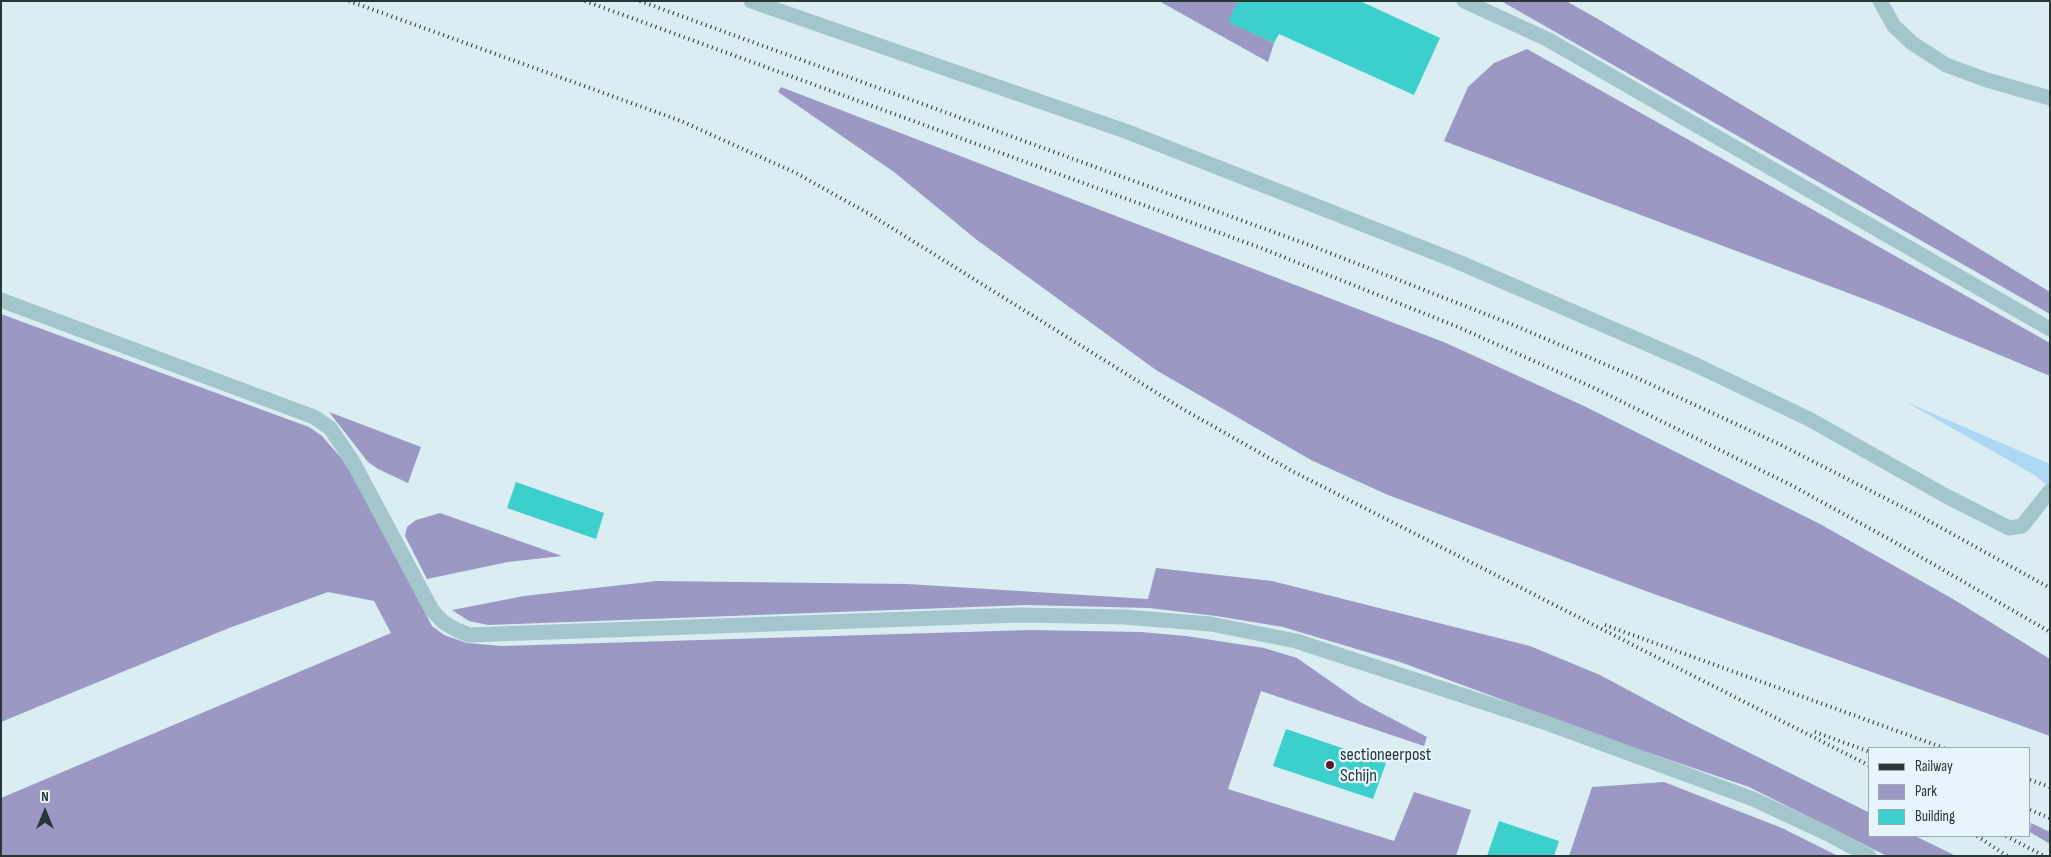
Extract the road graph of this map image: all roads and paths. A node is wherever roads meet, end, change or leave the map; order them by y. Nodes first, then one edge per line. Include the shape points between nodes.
1 (751, 1) edge
2 (1464, 1) edge
3 (1880, 1) edge
4 (2050, 98) edge
5 (1, 300) edge
6 (2050, 329) edge
7 (2050, 491) edge
8 (1869, 856) edge

1 - 7 lane via 1128,132 1456,261 1696,365 1800,415 2009,528 2022,526
2 - 6 lane via 1547,39
3 - 4 lane via 1894,26 1912,44 1946,65
5 - 8 lane via 314,417 330,428 353,462 432,610 443,622 469,634 1021,615 1124,617 1211,624 1296,641 1541,721 1753,799

